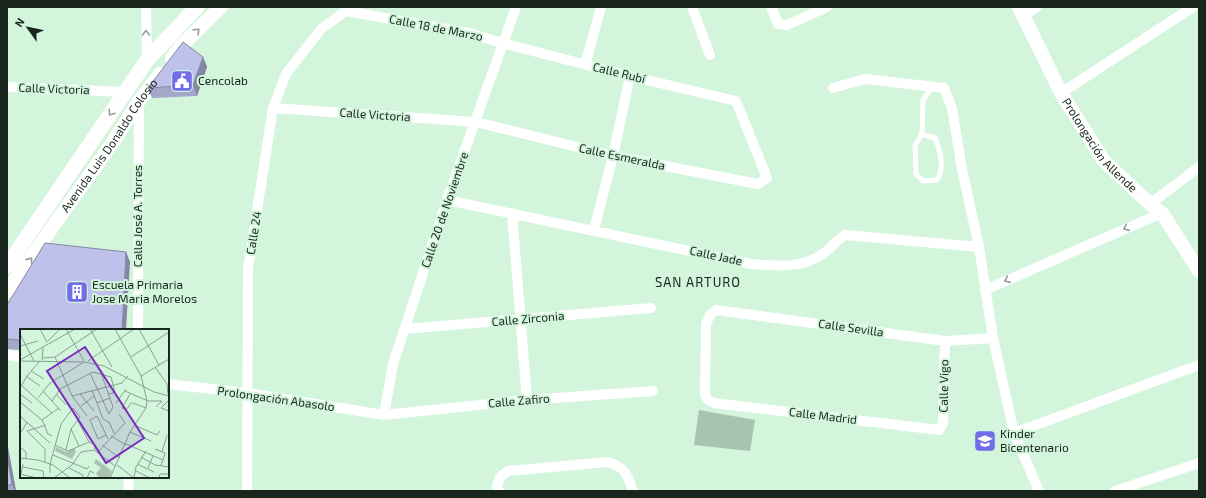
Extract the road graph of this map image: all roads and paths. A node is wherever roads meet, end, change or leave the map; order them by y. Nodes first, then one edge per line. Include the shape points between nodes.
1 (146, 7) edge
2 (197, 7) edge
3 (221, 7) edge
4 (516, 7) edge
5 (601, 7) edge
6 (692, 7) edge
7 (771, 7) edge
8 (827, 7) edge
9 (1036, 7) edge
10 (1193, 7) edge
11 (349, 9) edge
12 (1021, 12) edge
13 (502, 43) junction
14 (710, 55) dead end
15 (147, 60) junction
16 (585, 65) junction
17 (630, 76) junction
18 (7, 87) edge
19 (932, 87) junction
20 (833, 88) dead end
21 (125, 92) junction
22 (1061, 93) junction
23 (139, 101) junction
24 (273, 108) junction
25 (476, 122) junction
26 (922, 134) junction
27 (614, 156) junction
28 (1199, 167) edge
29 (767, 178) joint
30 (447, 200) junction
31 (1150, 204) junction
32 (1162, 212) junction
33 (512, 213) junction
34 (594, 230) junction
35 (979, 247) junction
36 (7, 266) edge
37 (1199, 271) edge
38 (985, 290) junction
39 (7, 291) edge
40 (651, 308) dead end
41 (520, 320) junction
42 (138, 329) edge
43 (406, 329) junction
44 (993, 338) junction
45 (945, 341) junction
46 (7, 355) edge
47 (20, 358) edge
48 (1199, 365) edge
49 (169, 384) edge
50 (653, 391) dead end
51 (247, 393) junction
52 (528, 400) junction
53 (708, 400) joint
54 (384, 415) junction
55 (939, 430) joint
56 (1014, 434) junction
57 (1199, 463) edge
58 (130, 478) edge
59 (128, 491) edge
60 (248, 491) edge
61 (499, 491) edge
62 (633, 491) edge
63 (1039, 491) edge
64 (1115, 491) edge

15 -> 1 street
2 - 15 main road, Avenida Luis Donaldo Colosio
23 -> 3 main road, Avenida Luis Donaldo Colosio via 181,46
4 - 13 street, Calle 20 de Noviembre
5 - 16 street
6 - 14 street
7 - 8 street via 778,24 787,25
9 - 12 street
10 - 22 street
11 - 13 street, Calle 18 de Marzo via 469,33
11 - 24 street, Calle 24 via 321,29 286,74
12 - 22 main road, Prolongación Allende
13 - 16 street, Calle Rubí
13 - 25 street, Calle 20 de Noviembre
15 - 21 main road, Avenida Luis Donaldo Colosio
16 - 17 street, Calle Rubí
17 - 27 street
17 - 29 street, Calle Rubí via 736,101
18 - 21 street, Calle Victoria
19 - 20 street via 866,79
19 - 26 lane via 923,100
19 - 35 street via 944,88 952,108
21 -> 36 main road, Avenida Luis Donaldo Colosio
22 - 31 main road, Prolongación Allende via 1104,161
39 -> 23 main road, Avenida Luis Donaldo Colosio via 113,142
23 - 42 street, Calle José A. Torres
24 - 25 street, Calle Victoria
24 - 51 street, Calle 24 via 248,268
25 - 27 street, Calle Esmeralda
25 - 30 street, Calle 20 de Noviembre
26 - 26 lane via 915,145 916,174 923,181 937,180 941,174 939,147 935,138
27 - 29 street, Calle Esmeralda via 758,184
27 - 34 street
28 - 31 street
30 - 33 street, Calle Jade
30 - 43 street, Calle 20 de Noviembre
31 - 32 main road, Prolongación Allende
32 - 37 main road, Prolongación Allende
32 -> 38 street
33 - 34 street, Calle Jade
33 - 41 street
34 - 35 street, Calle Jade via 751,264 781,267 808,262 824,254 835,241 845,235
35 - 38 street
38 - 44 street
40 - 41 street, Calle Zirconia
41 - 43 street, Calle Zirconia
41 - 52 street
43 - 54 street, Calle 20 de Noviembre via 392,364
44 - 45 street, Calle Sevilla
44 - 56 street
45 - 53 street, Calle Sevilla via 716,310 706,324 705,394
45 - 55 street, Calle Vigo via 943,423
46 - 47 street
48 - 56 street
49 - 51 street, Prolongación Abasolo
50 - 52 street, Calle Zafiro
51 - 54 street, Prolongación Abasolo
51 - 60 street, Calle 24
52 - 54 street, Calle Zafiro
53 - 55 street, Calle Madrid via 714,403
56 - 63 street
57 - 64 street
58 - 59 street
61 - 62 street via 497,486 500,477 508,471 608,462 620,466 628,475

